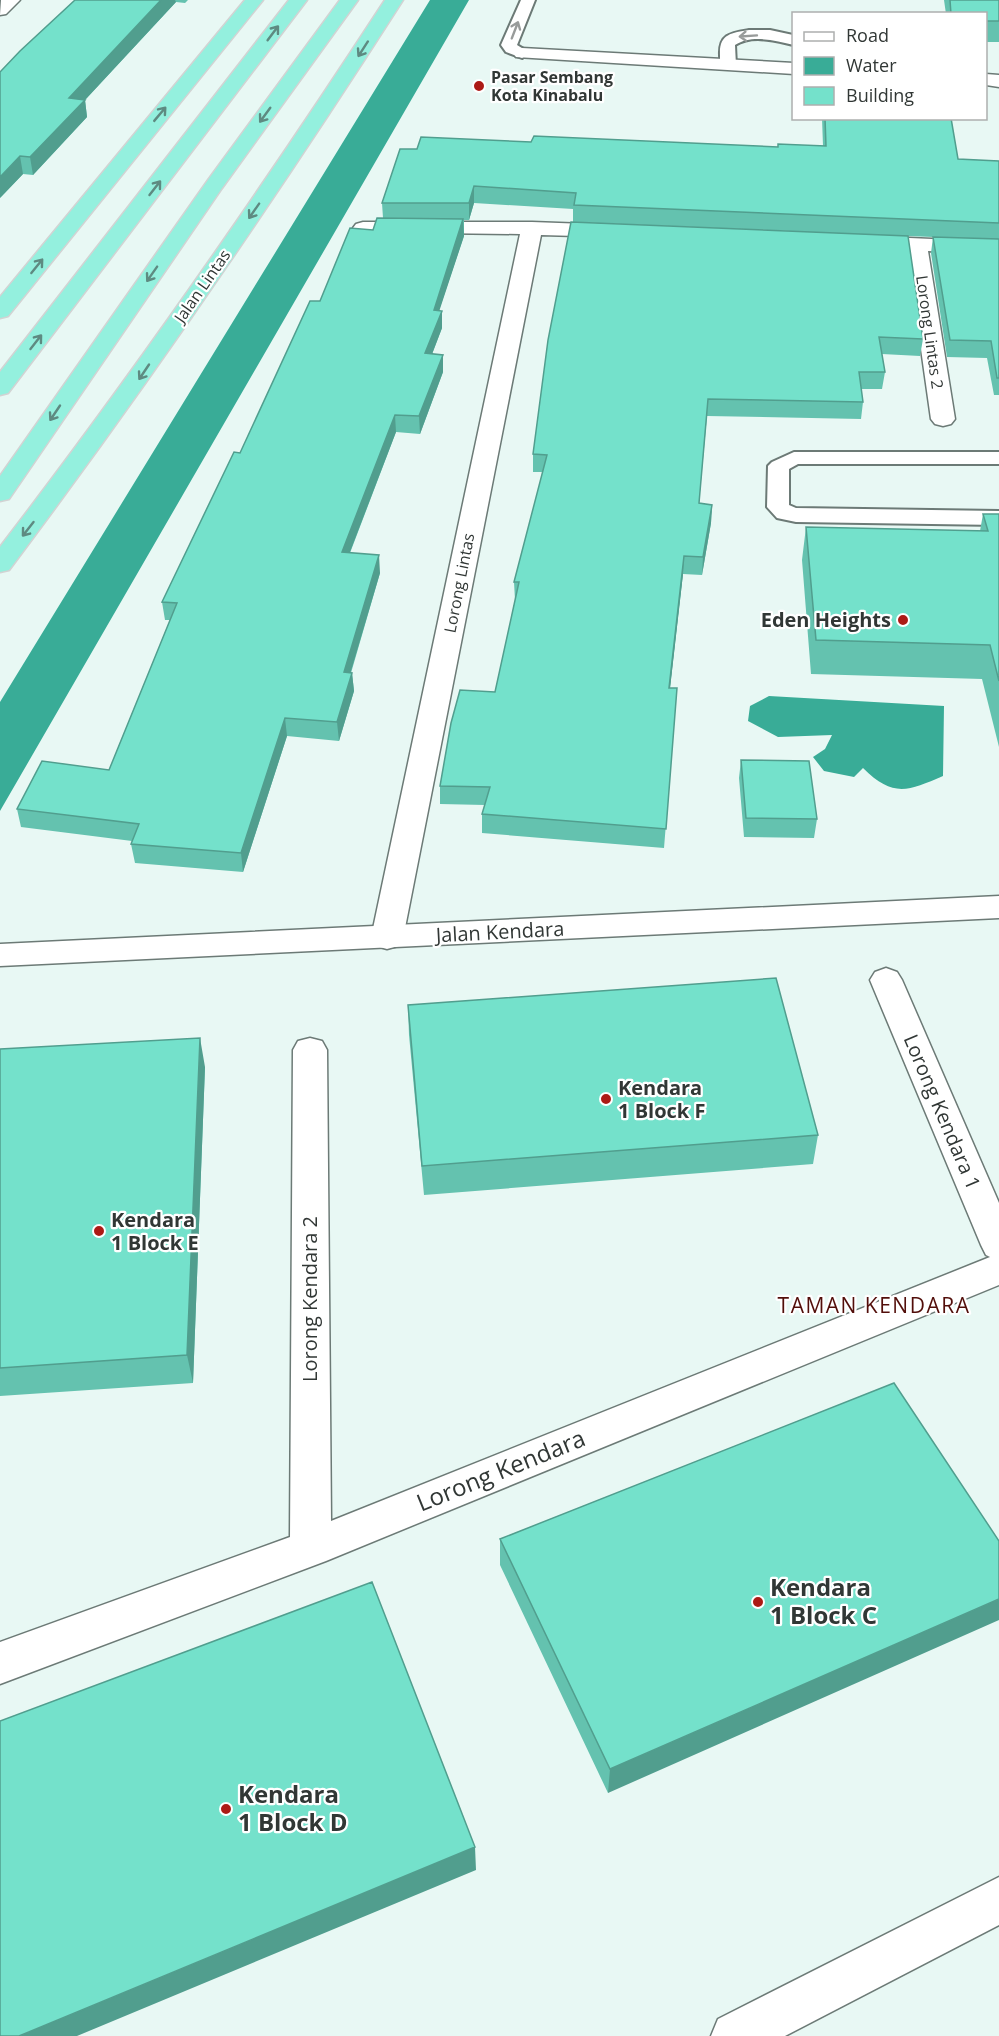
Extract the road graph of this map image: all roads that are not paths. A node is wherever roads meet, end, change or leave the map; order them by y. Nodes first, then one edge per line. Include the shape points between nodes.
1 (11, 0) edge
2 (254, 0) edge
3 (298, 0) edge
4 (349, 0) edge
5 (394, 0) edge
6 (526, 0) edge
7 (0, 10) edge
8 (792, 39) edge
9 (522, 53) joint
10 (728, 66) junction
11 (792, 69) edge
12 (363, 228) edge
13 (532, 228) junction
14 (637, 232) edge
15 (847, 242) edge
16 (917, 245) junction
17 (999, 248) edge
18 (0, 311) edge
19 (0, 388) edge
20 (943, 419) dead end
21 (999, 458) edge
22 (0, 494) edge
23 (999, 518) edge
24 (0, 564) edge
25 (999, 906) edge
26 (387, 938) junction
27 (0, 955) edge
28 (886, 980) dead end
29 (310, 1050) dead end
30 (999, 1245) edge
31 (999, 1269) edge
32 (311, 1548) junction
33 (0, 1664) edge
34 (999, 1900) edge
35 (735, 2036) edge

1 - 7 street
18 -> 2 highway
19 -> 3 highway
4 -> 22 highway via 215,184
5 -> 24 highway, Jalan Lintas via 319,117 126,398
9 -> 6 lane via 509,45
8 -> 10 lane via 739,36 727,43
9 - 10 street
10 - 11 street
12 - 13 street
13 - 14 street
13 - 26 street, Lorong Lintas
15 - 16 street
16 - 17 street
16 - 20 street, Lorong Lintas 2
21 - 23 lane via 795,458 779,466 778,507 796,515
25 - 26 street, Jalan Kendara
26 - 27 street, Jalan Kendara
28 - 30 street, Lorong Kendara 1
29 - 32 street, Lorong Kendara 2
31 - 32 street, Lorong Kendara
32 - 33 street, Lorong Kendara
34 - 35 street

